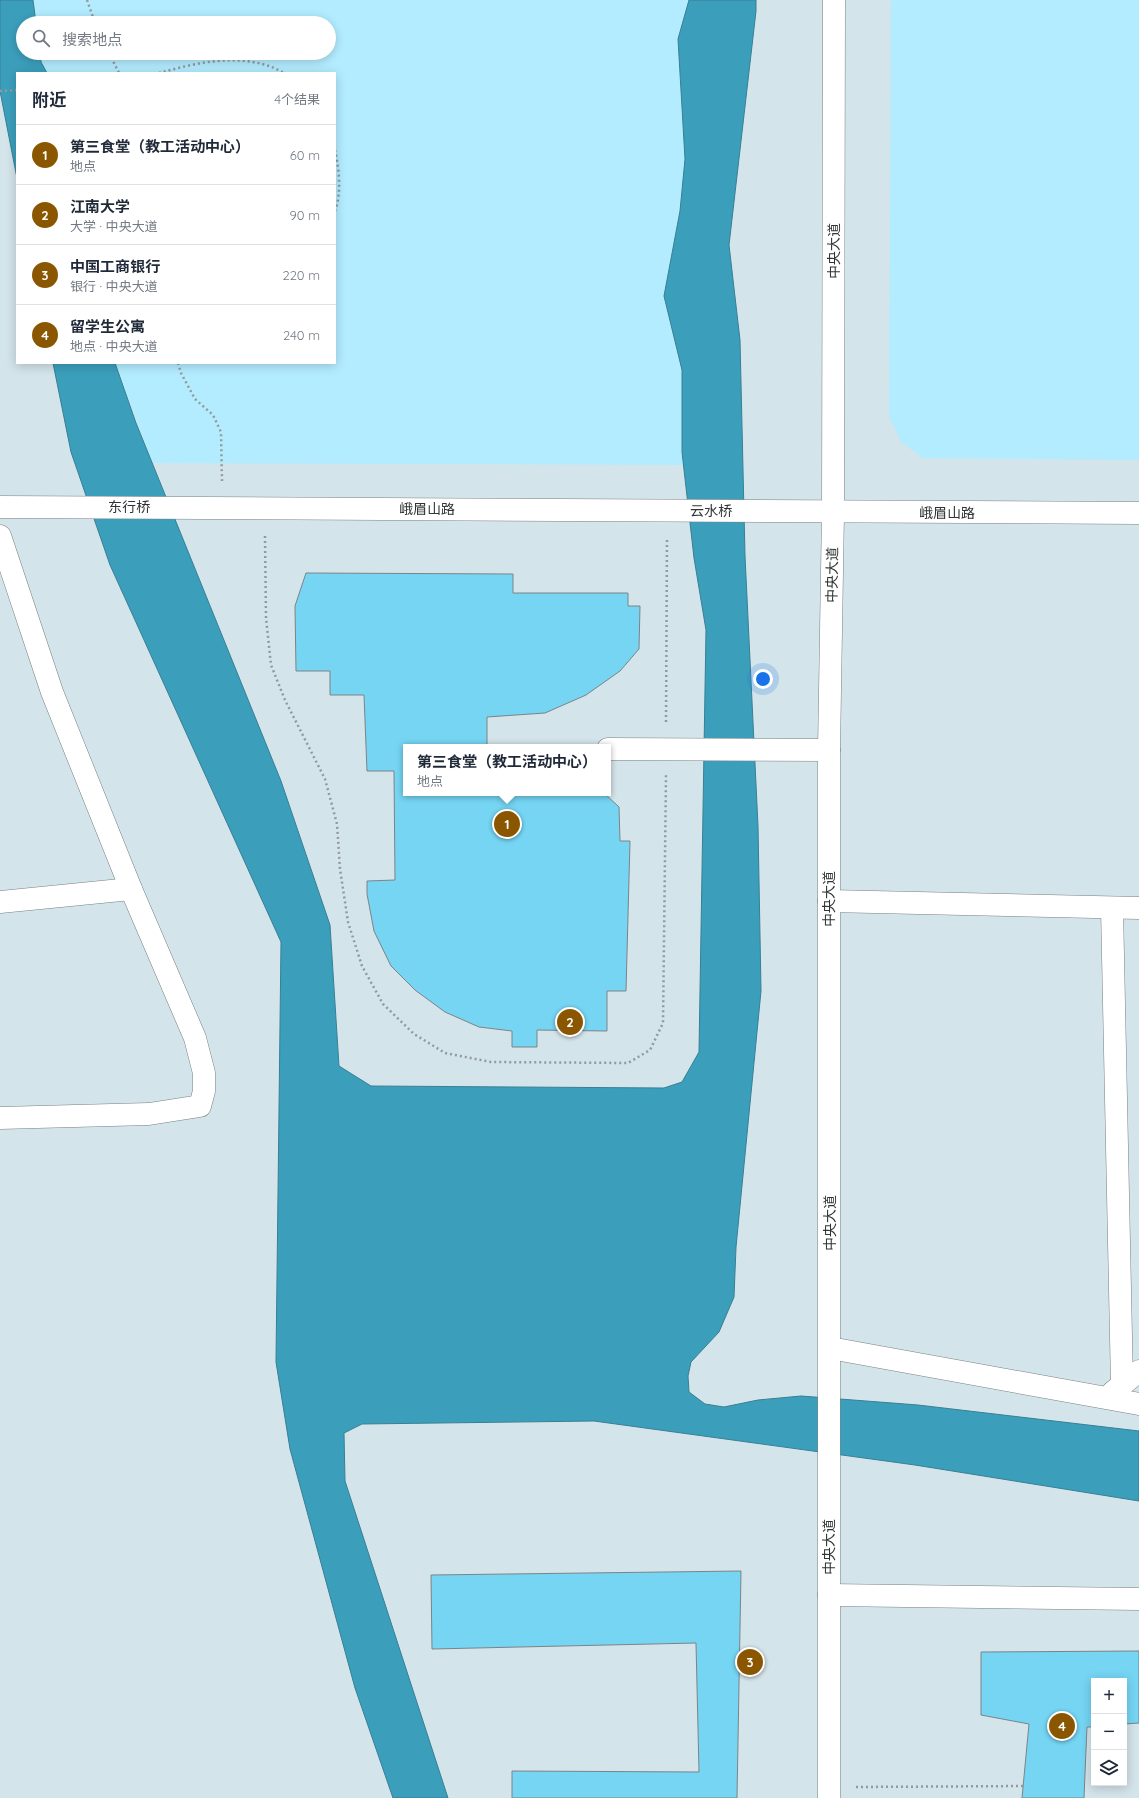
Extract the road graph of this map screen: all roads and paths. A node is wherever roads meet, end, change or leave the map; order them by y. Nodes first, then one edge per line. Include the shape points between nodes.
1 (87, 0) edge
2 (834, 0) edge
3 (93, 16) edge
4 (112, 60) edge
5 (118, 72) edge
6 (164, 72) edge
7 (281, 72) edge
8 (16, 90) edge
9 (0, 91) edge
10 (336, 156) edge
11 (336, 209) edge
12 (178, 364) edge
13 (0, 508) edge
14 (188, 508) joint
15 (222, 508) junction
16 (265, 508) junction
17 (667, 511) junction
18 (756, 512) joint
19 (833, 512) junction
20 (1139, 513) edge
21 (0, 536) edge
22 (611, 749) edge
23 (666, 749) junction
24 (829, 750) junction
25 (131, 889) junction
26 (829, 901) junction
27 (0, 902) edge
28 (1112, 908) junction
29 (1139, 908) edge
30 (0, 1118) edge
31 (830, 1348) junction
32 (1139, 1371) edge
33 (1114, 1391) junction
34 (1139, 1404) edge
35 (830, 1595) junction
36 (1139, 1599) edge
37 (1024, 1786) dead end
38 (829, 1793) edge

1 - 3 path
2 - 19 street, 中央大道
4 - 5 path
6 - 7 path via 214,61 249,61
8 - 9 path
10 - 11 path via 339,172
12 - 15 path via 195,399 213,415 221,432
13 - 14 street, 东行桥
14 - 15 street, 峨眉山路
15 - 16 street, 峨眉山路
16 - 17 street, 峨眉山路
16 - 23 path via 266,618 271,665 285,700 325,779 337,824 340,869 348,922 362,966 383,1004 414,1034 445,1053 491,1062 628,1063 650,1050 663,1023
17 - 18 street, 云水桥
17 - 23 path
18 - 19 street, 峨眉山路
19 - 20 street, 峨眉山路
19 - 24 street, 中央大道
21 - 25 street via 52,692
22 - 23 street
23 - 24 street
24 - 26 street, 中央大道
25 - 27 street
25 - 30 street via 195,1038 204,1073 204,1091 200,1106 149,1114
26 - 28 street
26 - 31 street, 中央大道
28 - 29 street
28 - 33 street
31 - 33 street
31 - 35 street, 中央大道
32 - 33 street
33 - 34 street
35 - 36 street
35 - 38 street, 中央大道
37 - 38 path

